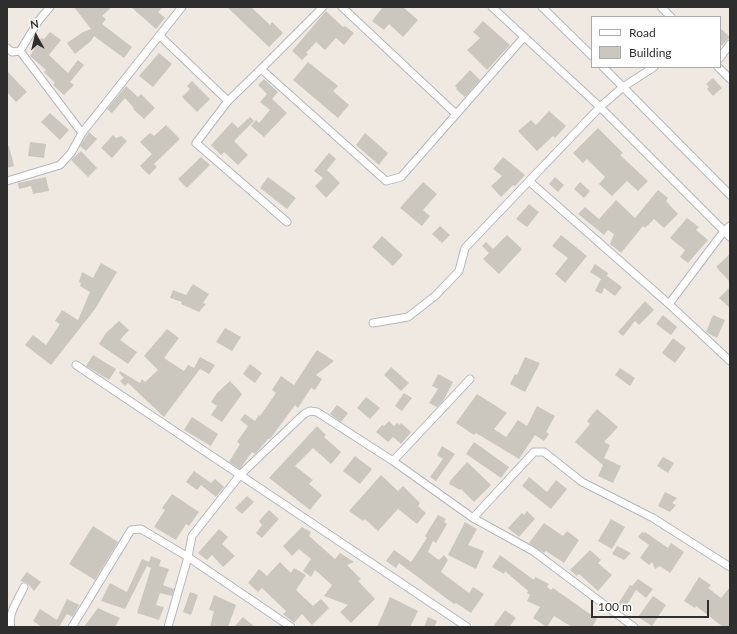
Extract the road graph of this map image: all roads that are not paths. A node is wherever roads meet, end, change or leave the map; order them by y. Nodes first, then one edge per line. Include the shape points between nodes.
1 (50, 7) edge
2 (182, 7) edge
3 (323, 7) edge
4 (342, 7) edge
5 (492, 7) edge
6 (542, 7) edge
7 (661, 7) edge
8 (670, 16) edge
9 (160, 36) junction
10 (524, 37) junction
11 (730, 44) edge
12 (7, 48) edge
13 (20, 51) junction
14 (591, 55) edge
15 (721, 57) edge
16 (261, 68) junction
17 (604, 68) edge
18 (652, 68) edge
19 (719, 68) edge
20 (730, 79) edge
21 (623, 87) junction
22 (228, 101) junction
23 (600, 107) junction
24 (456, 114) junction
25 (82, 133) junction
26 (7, 181) edge
27 (529, 181) junction
28 (730, 195) edge
29 (287, 222) dead end
30 (730, 226) edge
31 (724, 231) junction
32 (730, 237) edge
33 (668, 304) junction
34 (373, 323) dead end
35 (730, 361) edge
36 (76, 365) dead end
37 (470, 379) dead end
38 (392, 461) junction
39 (240, 475) junction
40 (473, 518) junction
41 (188, 557) junction
42 (730, 567) edge
43 (24, 587) dead end
44 (11, 627) edge
45 (72, 627) edge
46 (168, 627) edge
47 (291, 627) edge
48 (468, 627) edge
49 (634, 627) edge

1 - 13 street
2 - 9 street
3 - 16 street
4 - 24 street
5 - 10 street
6 - 14 street
7 - 8 street
9 - 22 street
9 - 25 street
10 - 23 street
10 - 24 street
11 - 15 street
12 - 13 street via 12,52
13 - 25 street
16 - 22 street
16 - 24 street via 386,181 400,177
17 - 21 street
18 - 21 street
19 - 20 street
21 - 23 street
21 - 28 street
22 - 29 street via 196,143
23 - 27 street
23 - 31 street
25 - 26 street via 71,153 60,165
27 - 33 street
27 - 34 street via 465,248 459,271 435,296 408,317
30 - 31 street
31 - 32 street
31 - 33 street
33 - 35 street
36 - 39 street
37 - 38 street
38 - 39 street via 317,412 310,412 304,414
38 - 40 street
39 - 41 street via 192,536
39 - 48 street
40 - 42 street via 534,452 539,451 544,452 582,482 653,518
40 - 49 street via 533,551
41 - 45 street via 141,529 131,530
41 - 46 street
41 - 47 street
43 - 44 street via 13,610

